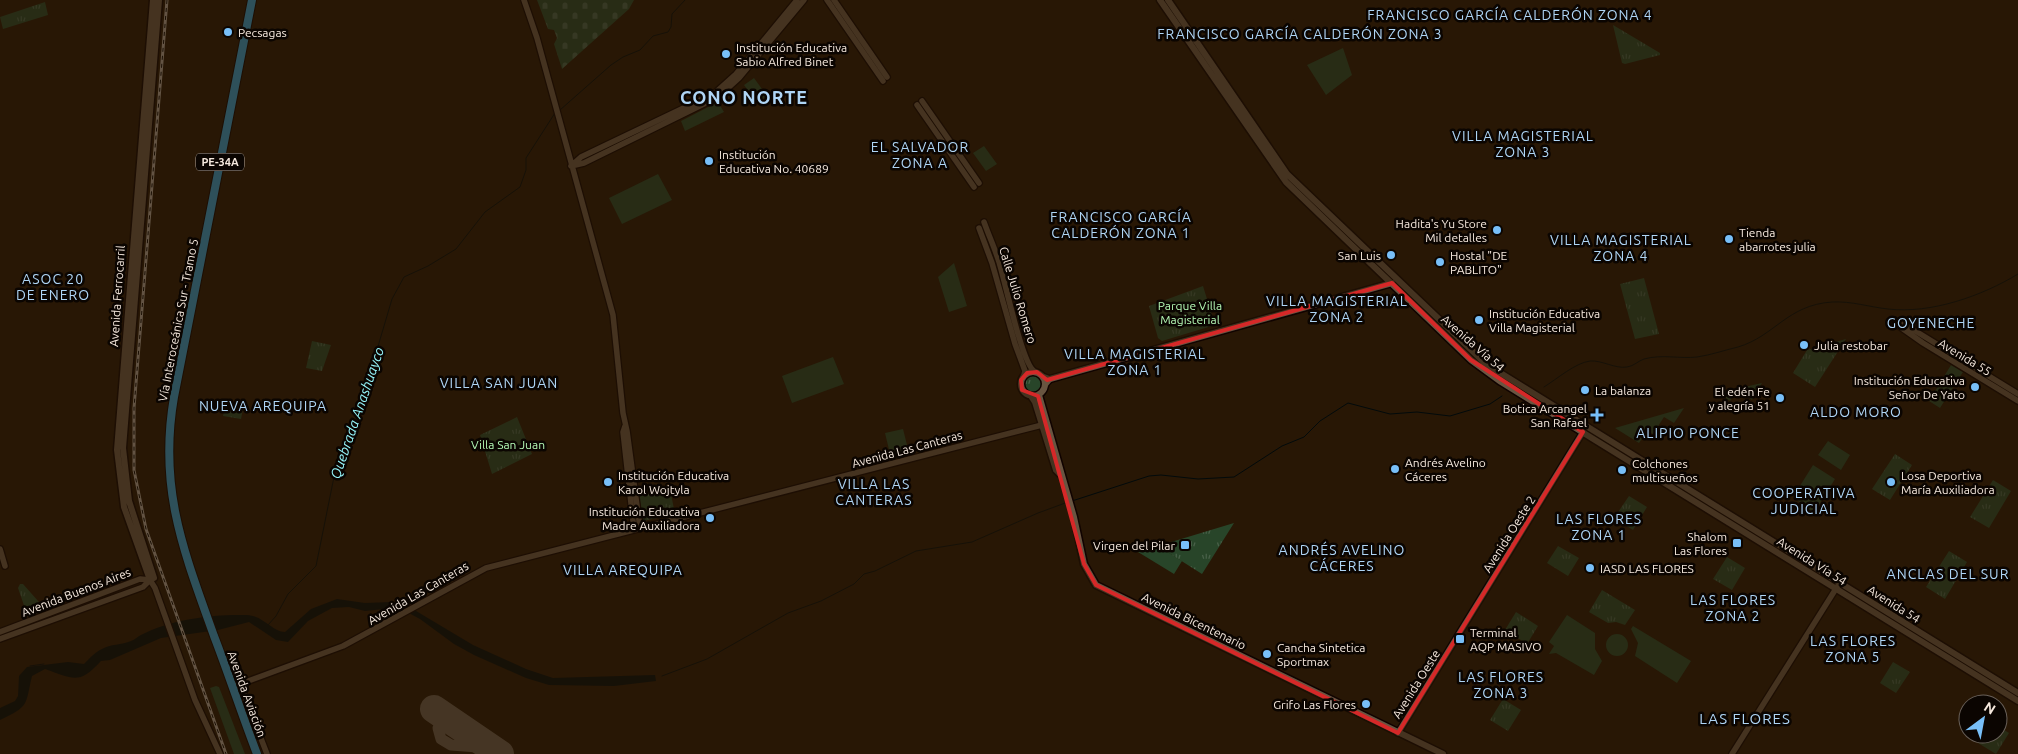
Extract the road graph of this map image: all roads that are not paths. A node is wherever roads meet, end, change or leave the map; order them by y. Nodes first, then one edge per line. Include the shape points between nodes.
1 (153, 0) edge
2 (159, 0) edge
3 (252, 0) edge
4 (524, 0) edge
5 (797, 0) edge
6 (804, 0) edge
7 (827, 0) edge
8 (834, 0) edge
9 (1160, 0) edge
10 (1168, 0) edge
11 (920, 103) dead end
12 (626, 139) junction
13 (571, 166) junction
14 (976, 185) dead end
15 (984, 222) dead end
16 (980, 228) dead end
17 (1395, 282) junction
18 (1034, 371) junction
19 (1024, 375) junction
20 (1042, 376) junction
21 (1050, 379) junction
22 (1045, 385) junction
23 (2018, 394) edge
24 (1038, 395) junction
25 (1031, 396) junction
26 (2018, 401) edge
27 (1044, 424) junction
28 (1583, 432) junction
29 (1708, 501) joint
30 (637, 529) junction
31 (0, 549) edge
32 (5, 566) dead end
33 (152, 579) junction
34 (1838, 586) junction
35 (1860, 604) joint
36 (0, 632) edge
37 (0, 639) edge
38 (216, 642) joint
39 (1451, 646) joint
40 (236, 685) junction
41 (2018, 693) edge
42 (2018, 701) edge
43 (1398, 733) junction
44 (220, 754) edge
45 (257, 754) edge
46 (267, 754) edge
47 (1442, 754) edge
48 (1732, 754) edge

1 - 33 main road, Avenida Ferrocarril via 117,450 124,507
2 - 33 main road, Avenida Ferrocarril via 123,448 128,501
3 - 38 highway, Vía Interoceánica Sur - Tramo 5 / PE-34A via 169,433 170,493 175,517 184,553
4 - 13 street via 538,38
5 - 12 street via 736,74 716,92
6 - 12 street via 730,88 705,104
7 - 8 street via 885,79
9 - 17 main road, Avenida Vía 54 via 1281,176
10 - 17 main road, Avenida Vía 54 via 1287,174
11 - 14 street
12 - 13 street via 584,163
13 - 30 street via 613,315 625,426 626,476
15 - 18 street, Calle Julio Romero via 999,261 1030,369
16 - 19 street, Calle Julio Romero via 1025,369
17 - 21 main road
17 - 28 main road, Avenida Vía 54 via 1471,360 1500,382
17 - 29 main road, Avenida Vía 54 via 1502,376
18 - 19 main road
18 - 20 main road
19 - 25 main road via 1021,387
20 - 21 street
20 - 22 main road
21 - 22 street
22 - 24 main road
23 - 26 street, Avenida 55 via 1904,324 1896,324
24 - 25 main road
24 - 27 main road, Avenida Bicentenario
25 - 27 main road, Avenida Bicentenario
27 - 30 street, Avenida Las Canteras
27 - 43 main road, Avenida Bicentenario via 1086,569 1096,585
28 - 34 main road, Avenida Vía 54
28 - 39 street, Avenida Oeste 2
29 - 34 main road, Avenida 54
30 - 40 street, Avenida Las Canteras via 480,570 343,646
31 - 32 street
33 - 36 street, Avenida Buenos Aires via 140,579
33 - 37 street, Avenida Buenos Aires via 143,587
33 - 44 street, Avenida Ferrocarril via 195,700
34 - 35 main road, Avenida Vía 54
34 - 41 main road, Avenida 54
34 - 48 street
35 - 42 main road, Avenida 54
38 - 40 highway, Avenida Aviación / PE-34A
39 - 43 street, Avenida Oeste
40 - 45 highway, Avenida Aviación / PE-34A
40 - 46 street
43 - 47 main road, Avenida Bicentenario

